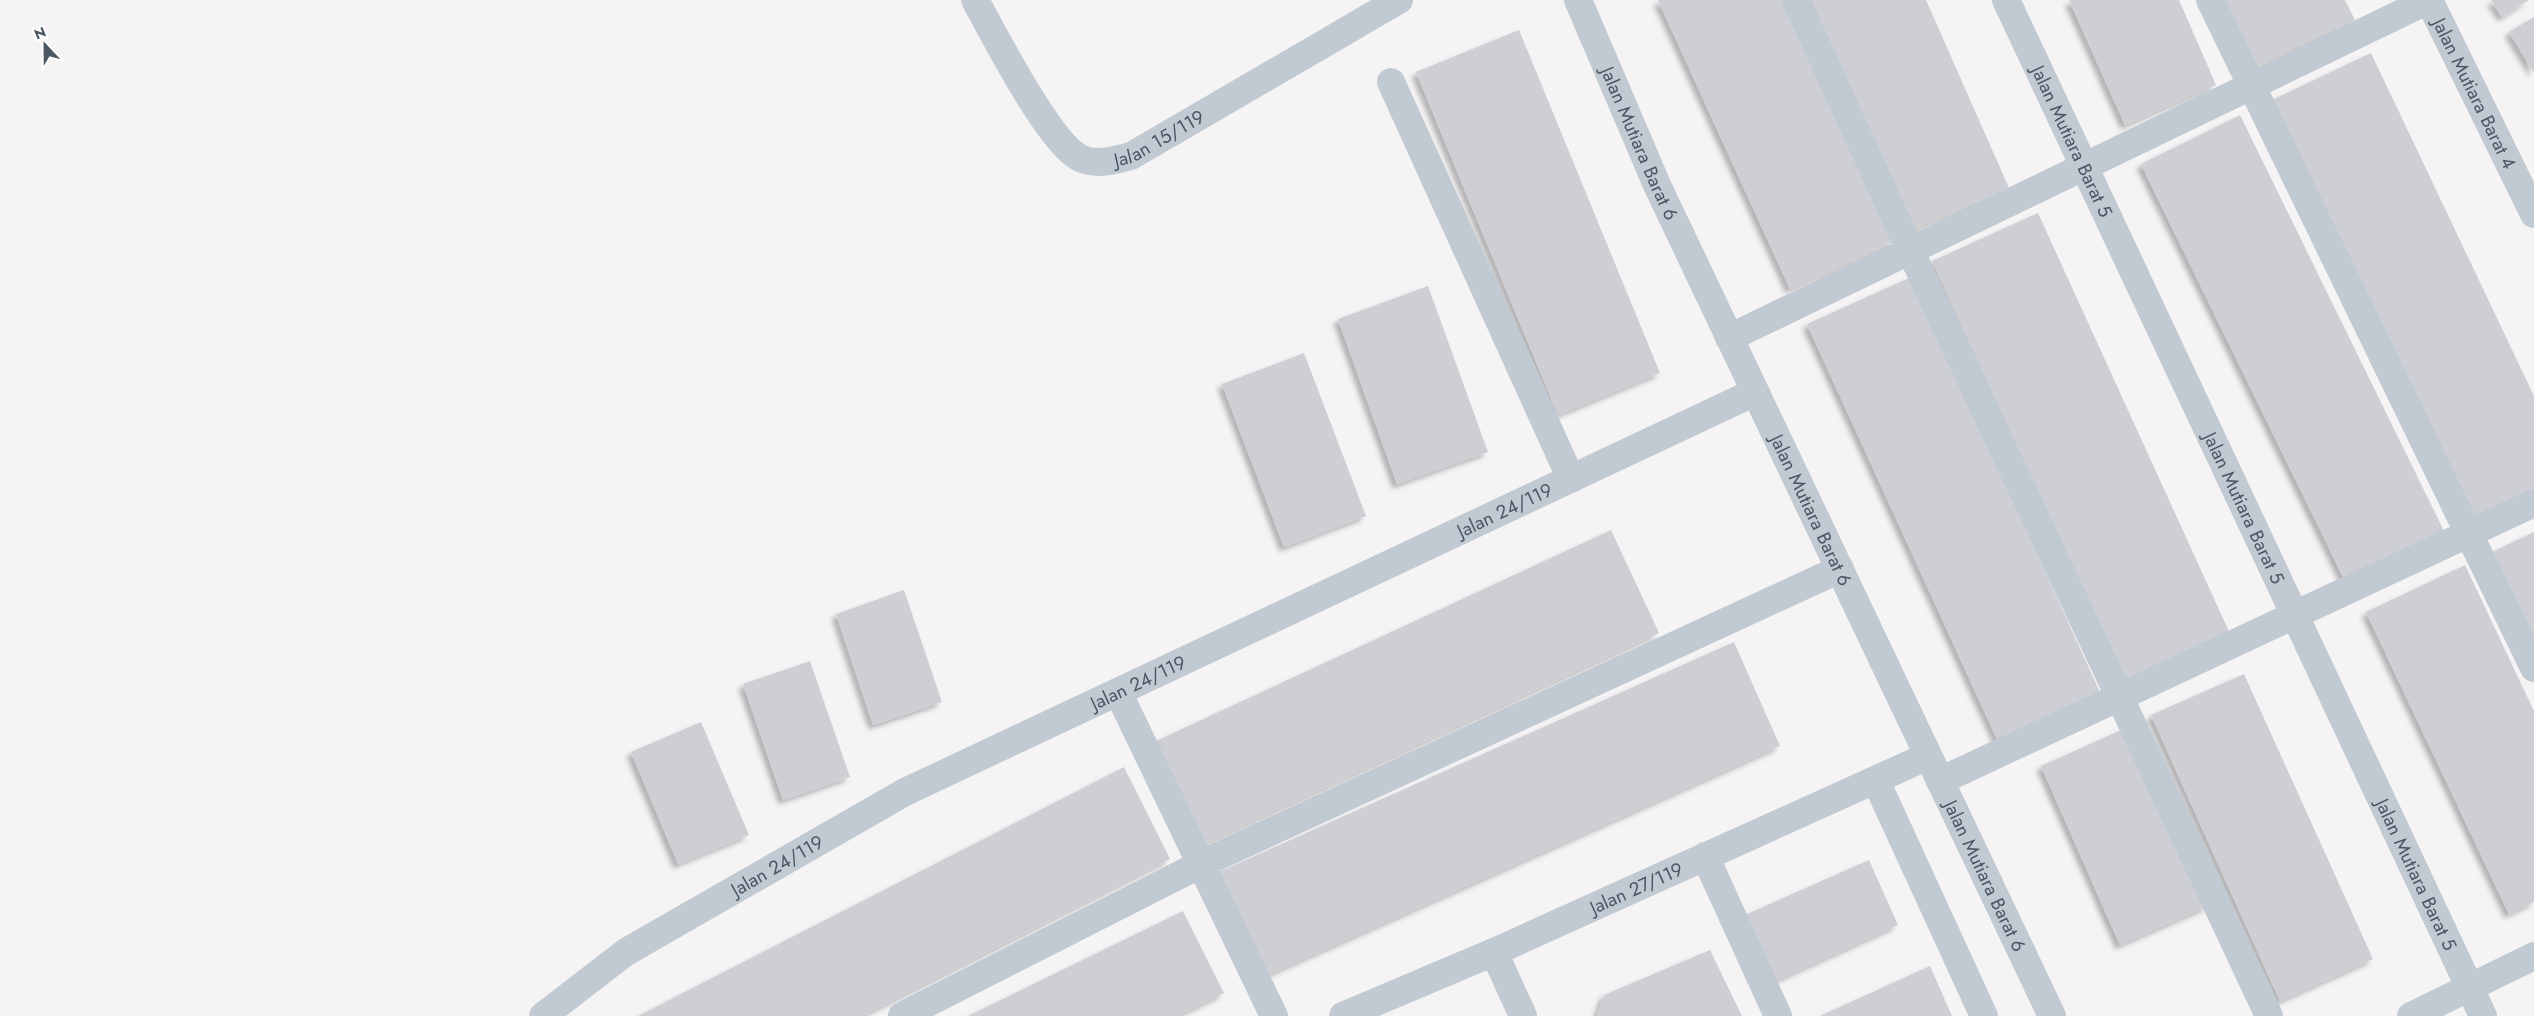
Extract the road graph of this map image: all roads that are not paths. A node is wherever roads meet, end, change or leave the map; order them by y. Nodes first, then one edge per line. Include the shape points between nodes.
1 (975, 0) edge
2 (1399, 0) edge
3 (1578, 0) edge
4 (1796, 0) edge
5 (2006, 0) edge
6 (2210, 0) edge
7 (2429, 0) edge
8 (1392, 82) dead end
9 (2250, 85) junction
10 (2084, 166) junction
11 (2534, 214) edge
12 (1910, 250) junction
13 (1729, 338) junction
14 (1755, 392) junction
15 (1571, 479) junction
16 (2534, 503) edge
17 (2468, 533) junction
18 (1840, 569) junction
19 (2294, 615) junction
20 (2534, 668) edge
21 (1118, 692) junction
22 (2120, 697) junction
23 (1928, 756) junction
24 (1876, 781) junction
25 (1940, 781) junction
26 (1705, 856) junction
27 (1201, 864) junction
28 (1494, 952) junction
29 (2534, 956) edge
30 (2470, 988) junction
31 (543, 1016) edge
32 (902, 1016) edge
33 (1274, 1016) edge
34 (1343, 1016) edge
35 (1523, 1016) edge
36 (1778, 1016) edge
37 (1984, 1016) edge
38 (2052, 1016) edge
39 (2269, 1016) edge
40 (2411, 1016) edge
41 (2483, 1016) edge

1 - 2 street, Jalan 15/119 via 1056,138 1079,158 1103,164 1131,156
3 - 13 street, Jalan Mutiara Barat 6 via 1657,186
4 - 12 street
5 - 10 street, Jalan Mutiara Barat 5
6 - 9 street
7 - 9 street
7 - 11 street, Jalan Mutiara Barat 4
8 - 15 street
9 - 10 street
9 - 17 street
10 - 12 street
10 - 19 street, Jalan Mutiara Barat 5
12 - 13 street
12 - 22 street
13 - 14 street, Jalan Mutiara Barat 6
14 - 15 street, Jalan 24/119
14 - 18 street, Jalan Mutiara Barat 6
15 - 21 street, Jalan 24/119
16 - 17 street
17 - 19 street
17 - 20 street
18 - 23 street, Jalan Mutiara Barat 6
18 - 27 street
19 - 22 street
19 - 30 street, Jalan Mutiara Barat 5
21 - 27 street
21 - 31 street, Jalan 24/119 via 905,792 626,952
22 - 25 street
22 - 39 street
23 - 24 street, Jalan 27/119
23 - 25 street, Jalan Mutiara Barat 6
24 - 26 street, Jalan 27/119
24 - 37 street
25 - 38 street, Jalan Mutiara Barat 6
26 - 28 street, Jalan 27/119
26 - 36 street
27 - 32 street
27 - 33 street
28 - 34 street, Jalan 27/119
28 - 35 street
29 - 30 street
30 - 40 street
30 - 41 street, Jalan Mutiara Barat 5

